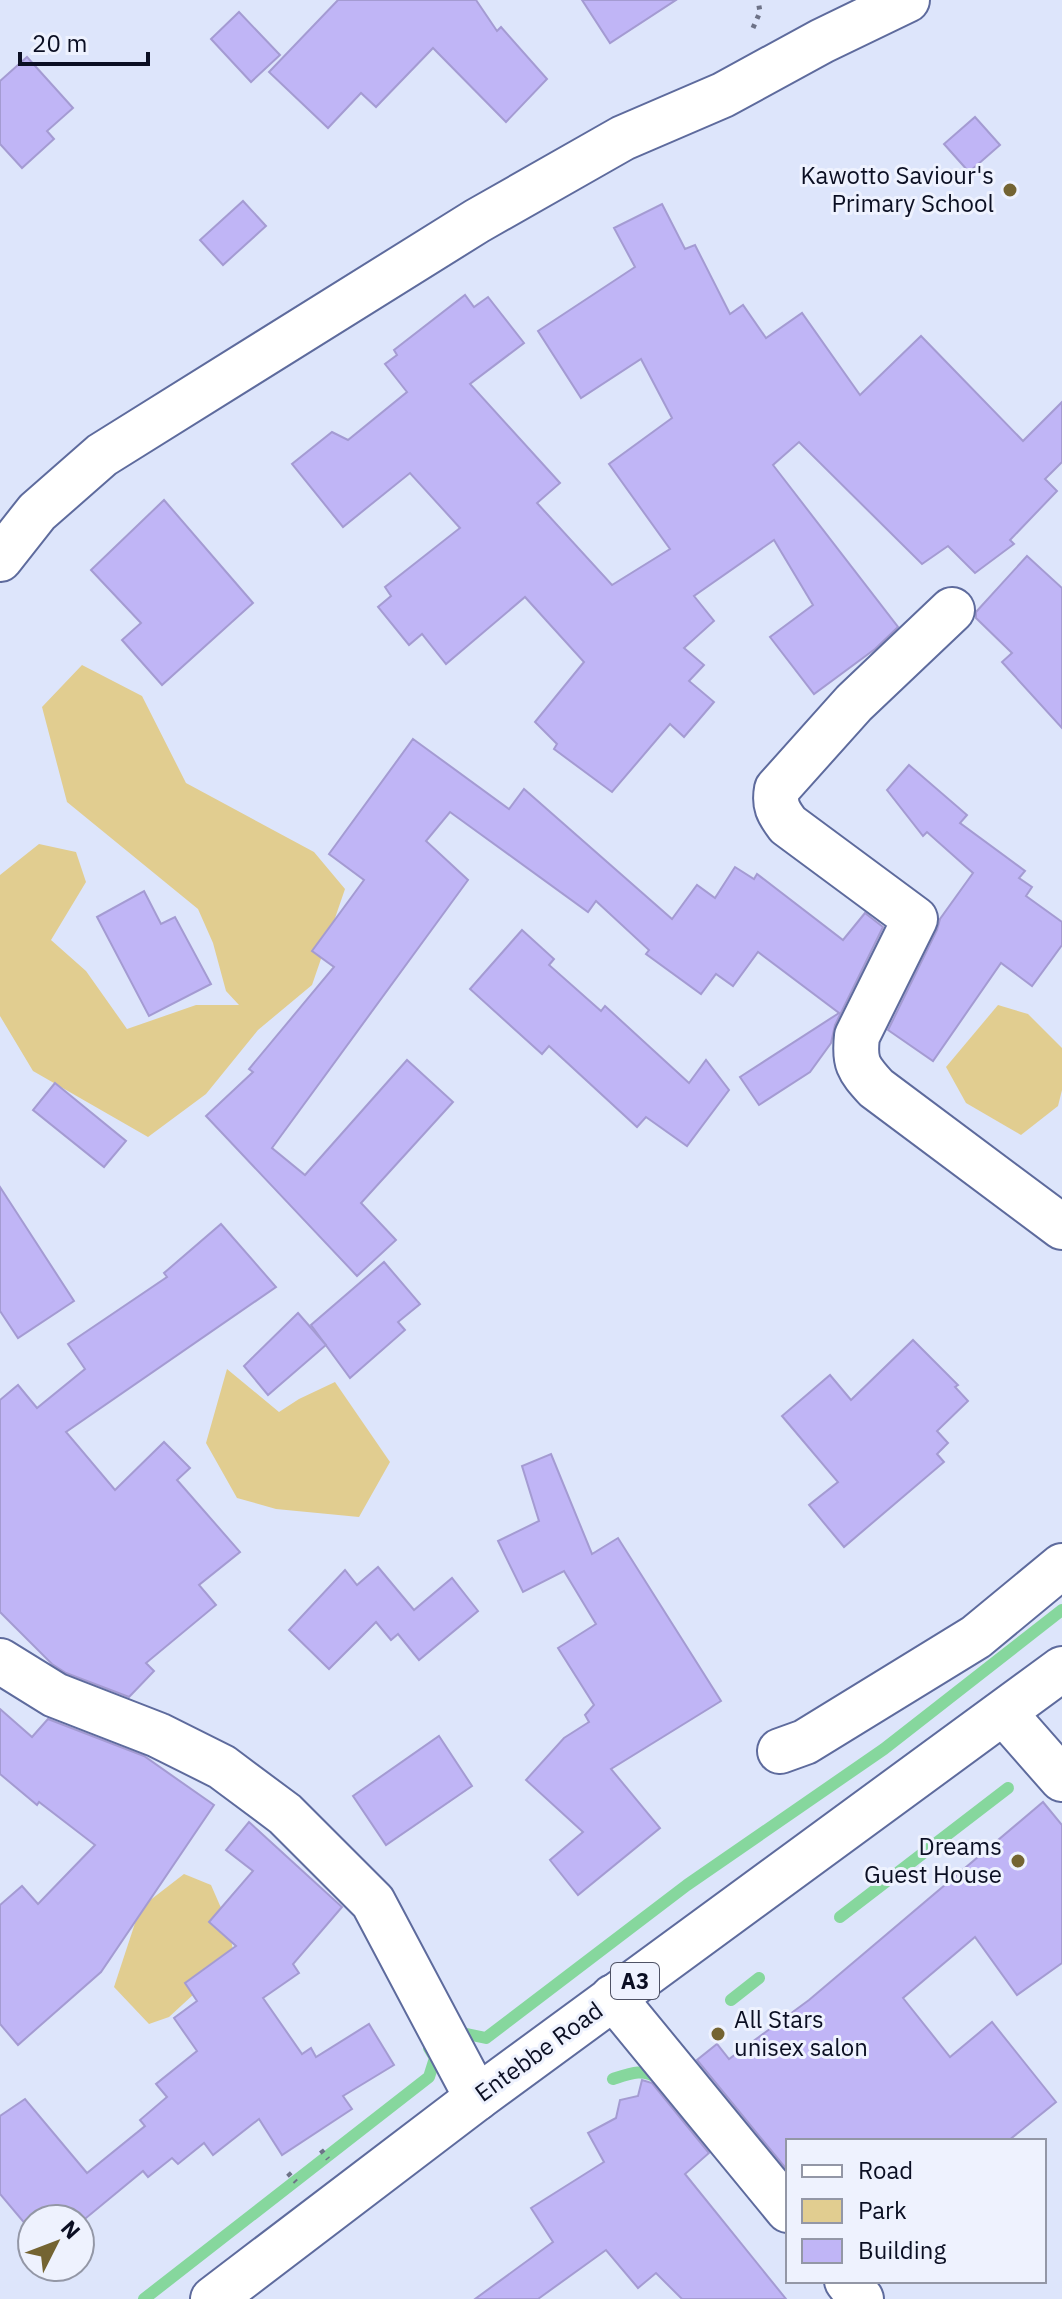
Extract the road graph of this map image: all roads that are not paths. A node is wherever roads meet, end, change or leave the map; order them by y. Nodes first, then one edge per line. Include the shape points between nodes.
1 (907, 0) edge
2 (0, 559) edge
3 (952, 610) dead end
4 (1062, 1227) edge
5 (1062, 1566) edge
6 (0, 1661) edge
7 (1062, 1669) edge
8 (1004, 1713) junction
9 (780, 1751) dead end
10 (1062, 1779) edge
11 (613, 1997) junction
12 (477, 2098) junction
13 (786, 2208) edge
14 (849, 2283) edge
15 (213, 2299) edge
16 (861, 2299) edge

1 - 2 street via 723,95 623,138 477,221 102,455 37,512
3 - 4 street via 854,703 777,789 775,802 788,825 915,919 857,1036 855,1057 861,1072
5 - 9 street via 976,1637 805,1742
6 - 12 street via 55,1695 158,1735 222,1767 285,1814 373,1902
7 - 8 street, Entebbe Road / A3
8 - 10 street
8 - 11 street, Entebbe Road / A3
11 - 12 street, Entebbe Road / A3
11 - 13 street
12 - 15 street, Entebbe Road / A3
14 - 16 street

